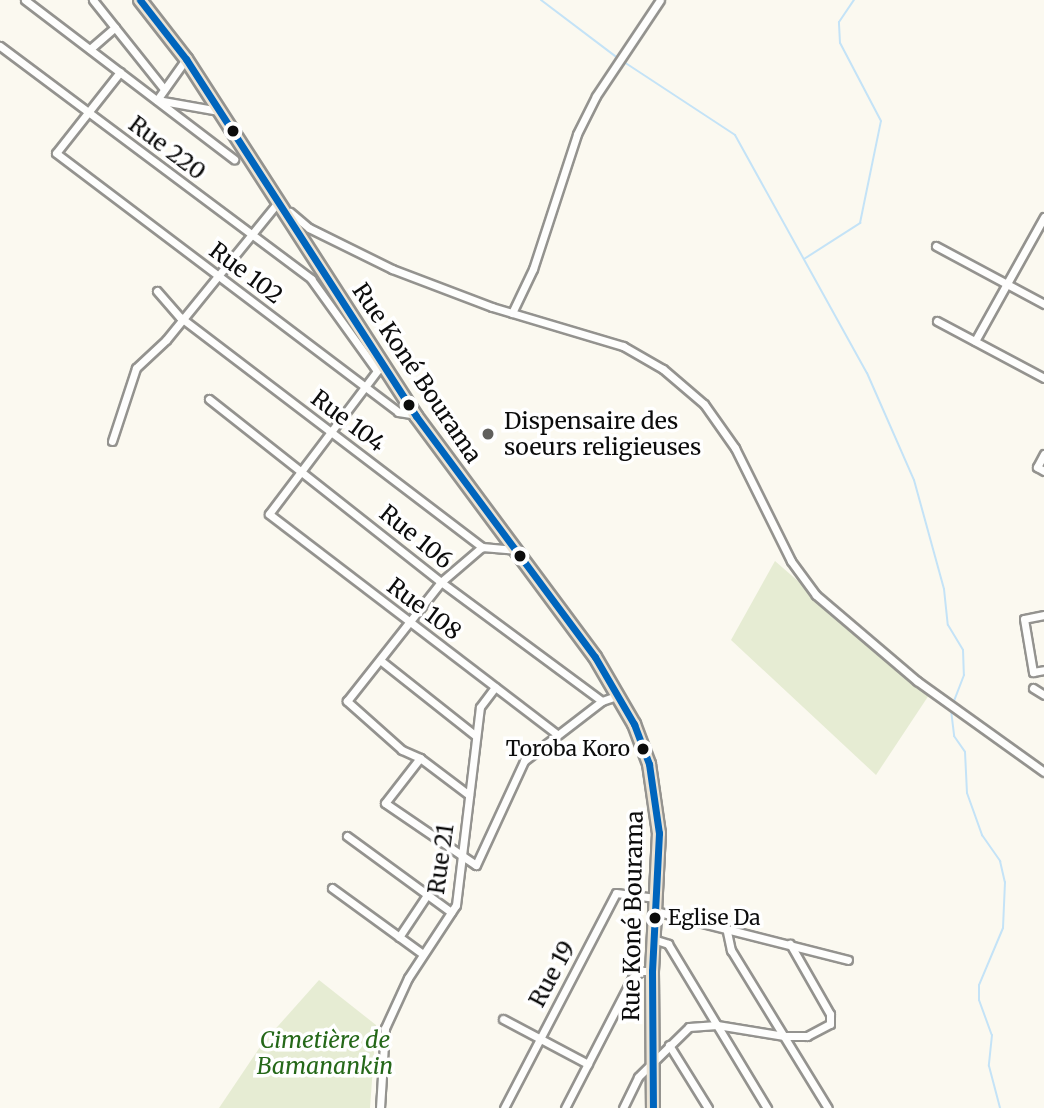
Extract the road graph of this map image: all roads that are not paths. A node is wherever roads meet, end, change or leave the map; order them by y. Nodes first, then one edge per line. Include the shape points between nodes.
1 (25, 0) edge
2 (93, 0) edge
3 (140, 0) edge
4 (660, 0) edge
5 (115, 27) junction
6 (0, 46) edge
7 (90, 49) junction
8 (186, 59) junction
9 (120, 72) junction
10 (164, 89) junction
11 (157, 100) junction
12 (219, 111) junction
13 (88, 113) junction
14 (234, 159) dead end
15 (276, 199) junction
16 (1044, 217) edge
17 (1040, 232) edge
18 (249, 234) junction
19 (936, 246) dead end
20 (217, 275) junction
21 (1007, 284) junction
22 (157, 291) dead end
23 (1044, 304) edge
24 (512, 313) junction
25 (180, 317) junction
26 (937, 321) dead end
27 (975, 341) junction
28 (1044, 378) edge
29 (365, 387) junction
30 (209, 399) dead end
31 (416, 415) junction
32 (329, 430) junction
33 (112, 441) dead end
34 (1044, 454) edge
35 (1040, 469) edge
36 (302, 470) junction
37 (482, 547) junction
38 (516, 550) junction
39 (441, 582) junction
40 (1044, 615) edge
41 (410, 622) junction
42 (380, 660) junction
43 (1044, 670) edge
44 (495, 687) junction
45 (1033, 688) dead end
46 (620, 695) junction
47 (1044, 695) edge
48 (601, 701) junction
49 (557, 734) junction
50 (476, 736) junction
51 (421, 758) junction
52 (1044, 772) edge
53 (469, 795) junction
54 (347, 836) dead end
55 (461, 855) junction
56 (332, 888) dead end
57 (427, 895) junction
58 (656, 898) junction
59 (656, 911) junction
60 (451, 912) junction
61 (726, 926) junction
62 (399, 937) junction
63 (653, 939) junction
64 (790, 944) junction
65 (424, 954) junction
66 (848, 960) dead end
67 (652, 971) junction
68 (503, 1019) dead end
69 (717, 1026) junction
70 (784, 1036) junction
71 (540, 1039) junction
72 (670, 1045) junction
73 (652, 1060) junction
74 (588, 1064) junction
75 (380, 1108) edge
76 (504, 1108) edge
77 (565, 1108) edge
78 (623, 1108) edge
79 (653, 1108) edge
80 (708, 1108) edge
81 (767, 1108) edge
82 (828, 1108) edge

1 - 7 street
2 - 5 street
3 - 8 highway, Rue Koné Bourama
4 - 24 street via 577,134 533,269
5 - 7 street
5 - 10 street
6 - 13 street, Rue 220
7 - 9 street
8 - 10 street
8 - 12 highway, Rue Koné Bourama
9 - 11 street
9 - 13 street
10 - 11 street
11 - 12 street
11 - 14 street
12 - 15 highway, Rue Koné Bourama
13 - 18 street, Rue 220
13 - 20 street, Rue 102 via 56,153
15 - 18 street
15 - 24 street via 309,228 392,269
15 - 31 highway, Rue Koné Bourama
16 - 17 street
17 - 21 street
18 - 20 street
18 - 29 street, Rue 220 via 311,279 377,371
19 - 21 street
20 - 25 street
20 - 29 street, Rue 102
21 - 23 street
21 - 27 street
22 - 25 street, Rue 104
24 - 52 street via 623,346 663,369 704,404 735,448 791,561 816,595 948,703
25 - 32 street, Rue 104
25 - 33 street via 166,340 136,368
26 - 27 street
27 - 28 street
29 - 31 street, Rue 102 via 398,412
29 - 32 street
30 - 36 street, Rue 106
31 - 38 highway, Rue Koné Bourama
32 - 36 street
32 - 37 street, Rue 104
34 - 35 street
36 - 39 street, Rue 106
36 - 41 street, Rue 108 via 269,514
37 - 38 street, Rue 104
37 - 39 street
38 - 46 highway, Rue Koné Bourama
39 - 41 street
39 - 48 street, Rue 106
40 - 43 street via 1024,619 1033,672
41 - 42 street
41 - 44 street, Rue 108
42 - 50 street
42 - 51 street via 347,701 402,750
44 - 49 street, Rue 108
44 - 50 street, Rue 21 via 480,707
45 - 47 street
46 - 48 street
46 - 58 highway, Rue Koné Bourama via 638,734 654,790 659,833
48 - 49 street
49 - 55 street via 524,761 476,865
50 - 53 street, Rue 21
51 - 53 street
51 - 55 street via 385,803
53 - 55 street, Rue 21
54 - 57 street
55 - 60 street, Rue 21 via 456,905
56 - 62 street
57 - 60 street
57 - 62 street
58 - 59 highway, Rue Koné Bourama
58 - 71 street, Rue 19 via 616,893
59 - 61 street
59 - 63 highway, Rue Koné Bourama
60 - 65 street, Rue 21
61 - 64 street
61 - 70 street via 731,950
62 - 65 street
63 - 67 highway, Rue Koné Bourama
63 - 69 street via 668,944
64 - 66 street
64 - 70 street via 830,1014 830,1024 807,1035
65 - 75 street, Rue 21 via 385,1028
67 - 73 highway, Rue Koné Bourama
67 - 74 street via 641,971 632,978
68 - 71 street
69 - 70 street
69 - 72 street via 689,1027
69 - 81 street
70 - 82 street
71 - 74 street
71 - 76 street, Rue 19
72 - 73 street
72 - 80 street
73 - 78 street
73 - 79 highway, Rue Koné Bourama
74 - 77 street

